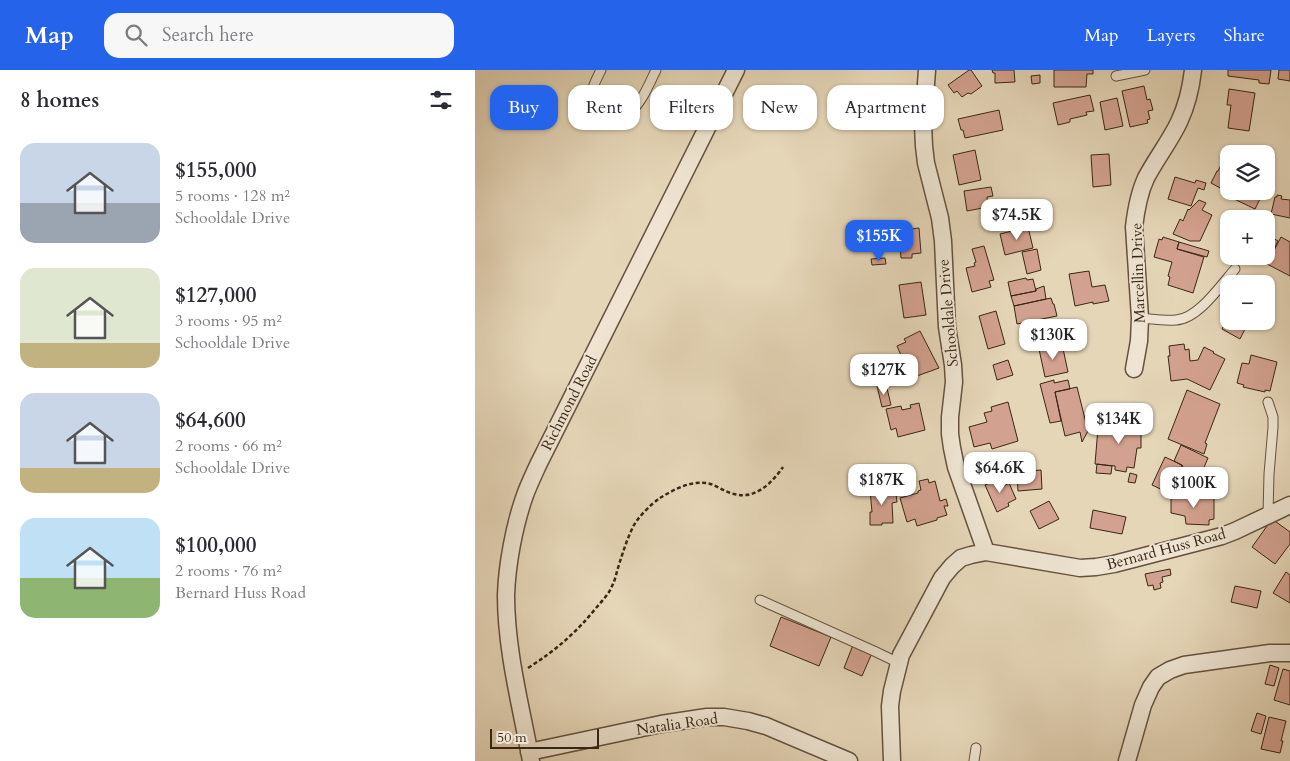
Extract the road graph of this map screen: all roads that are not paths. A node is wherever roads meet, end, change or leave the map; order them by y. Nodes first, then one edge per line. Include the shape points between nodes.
1 (601, 70) edge
2 (656, 70) edge
3 (736, 70) edge
4 (927, 70) edge
5 (1145, 70) edge
6 (1193, 70) edge
7 (1117, 76) dead end
8 (1235, 270) dead end
9 (1140, 318) junction
10 (1134, 369) dead end
11 (1268, 402) dead end
12 (1290, 505) edge
13 (1269, 515) junction
14 (986, 552) junction
15 (760, 600) dead end
16 (1290, 652) edge
17 (899, 663) junction
18 (977, 748) dead end
19 (530, 757) edge
20 (849, 761) edge
21 (892, 761) edge
22 (974, 761) edge
23 (1127, 761) edge

1 - 2 lane via 592,91 593,101 603,115 612,119 622,118 631,112
3 - 19 street, Richmond Road via 543,454 524,498 515,531 506,594 515,676
4 - 14 street, Schooldale Drive via 924,146 943,241 947,327 954,382 950,434 956,467
5 - 7 lane
6 - 9 street, Marcellin Drive via 1187,105 1139,197 1134,226
8 - 9 lane via 1205,304 1185,318
9 - 10 street, Marcellin Drive
11 - 13 lane via 1273,417
12 - 13 street, Bernard Huss Road
13 - 14 street, Bernard Huss Road via 1222,536 1096,567 1080,568
14 - 17 street, Bernard Huss Road via 961,558 942,578
15 - 17 lane
16 - 23 street via 1184,665 1158,677 1143,705
17 - 21 street, Bernard Huss Road via 889,706
18 - 22 lane
19 - 20 street, Natalia Road via 661,724 724,717 766,726

